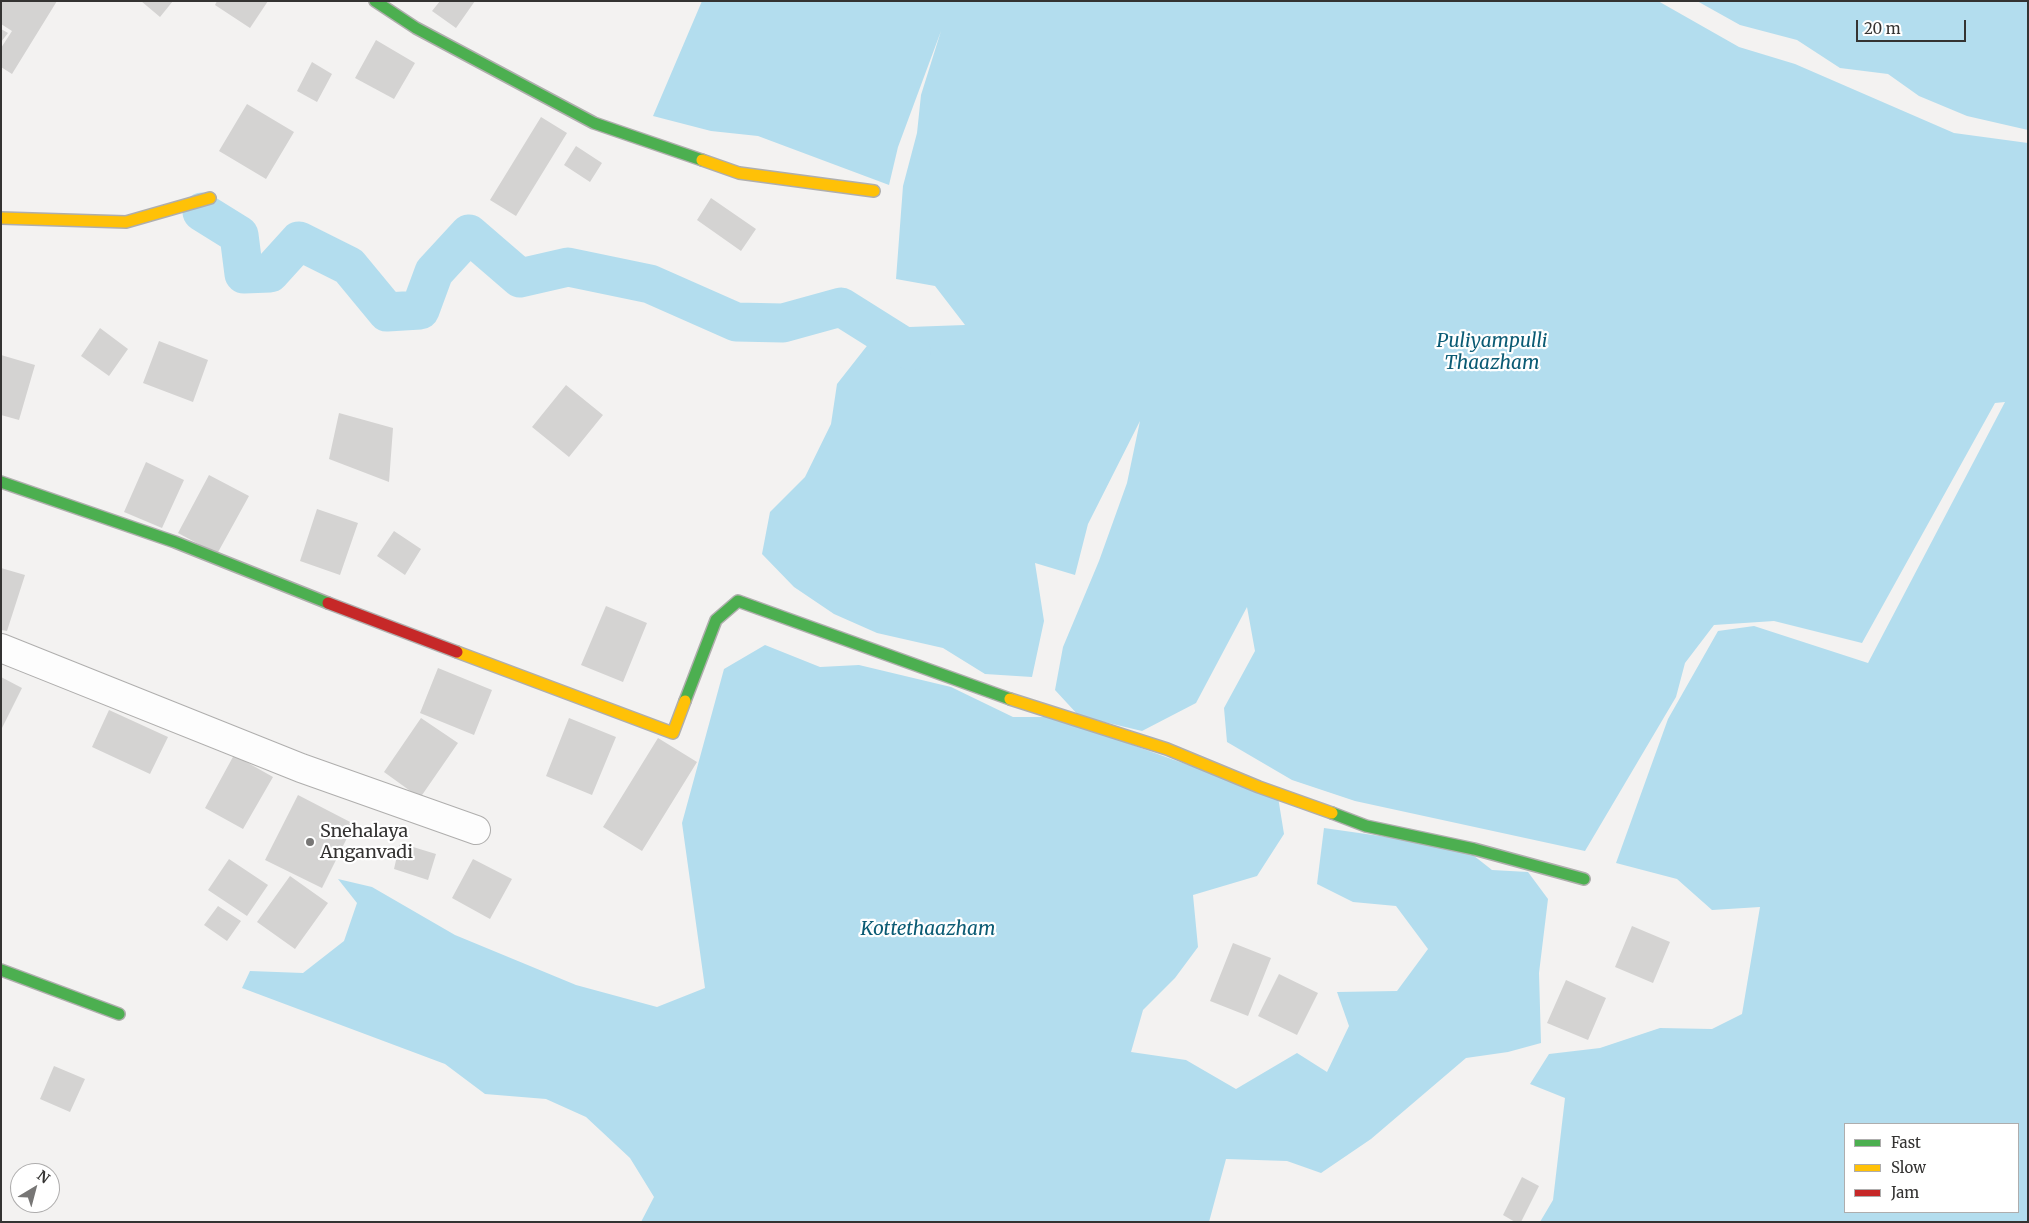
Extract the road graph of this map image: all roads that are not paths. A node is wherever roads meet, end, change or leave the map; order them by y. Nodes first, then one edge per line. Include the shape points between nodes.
1 (375, 1) edge
2 (874, 191) dead end
3 (210, 198) dead end
4 (1, 218) edge
5 (1, 482) edge
6 (1, 648) edge
7 (476, 830) dead end
8 (1584, 880) dead end
9 (1, 970) edge
10 (119, 1014) dead end

1 - 2 street via 416,28 594,123 739,173
3 - 4 street via 126,222
5 - 8 street via 175,542 673,732 716,620 738,601 1030,706 1167,749 1259,788 1366,826 1474,849
6 - 7 street via 301,768
9 - 10 street

